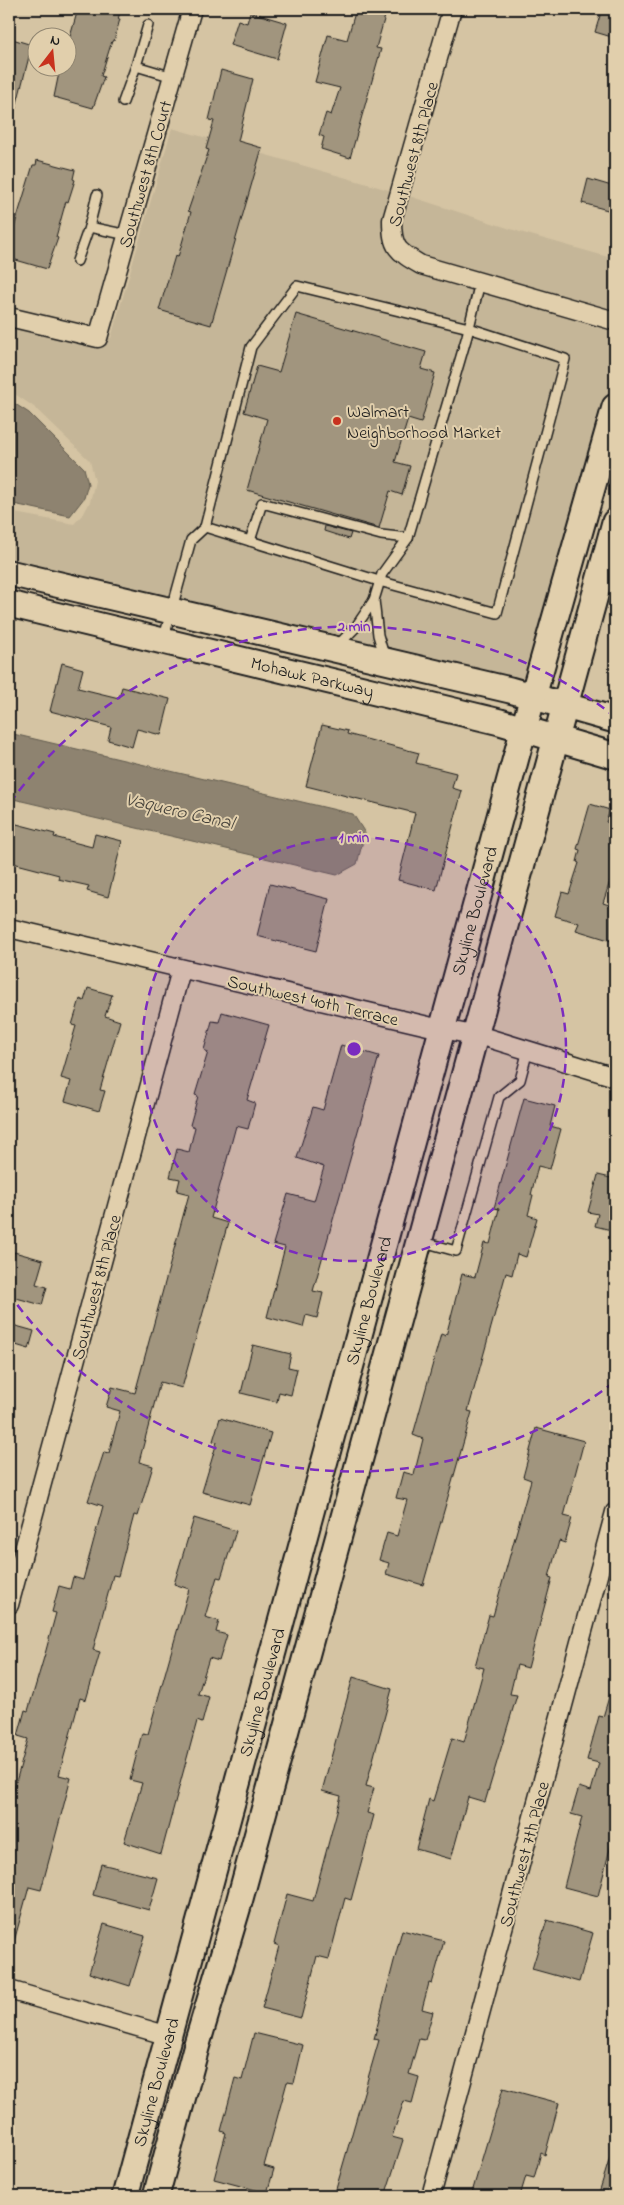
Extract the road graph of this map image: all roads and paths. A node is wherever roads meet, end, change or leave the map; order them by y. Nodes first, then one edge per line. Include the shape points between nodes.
1 (192, 9) edge
2 (452, 9) edge
3 (148, 25) dead end
4 (136, 66) junction
5 (173, 77) junction
6 (124, 102) dead end
7 (97, 195) dead end
8 (89, 228) junction
9 (128, 235) junction
10 (77, 261) dead end
11 (480, 282) junction
12 (9, 317) edge
13 (615, 321) edge
14 (469, 328) junction
15 (615, 407) edge
16 (615, 522) edge
17 (205, 527) junction
18 (408, 538) junction
19 (250, 541) junction
20 (9, 573) edge
21 (379, 581) junction
22 (374, 600) junction
23 (9, 604) edge
24 (171, 611) junction
25 (163, 641) junction
26 (334, 650) junction
27 (386, 661) junction
28 (534, 696) junction
29 (564, 705) junction
30 (615, 720) edge
31 (524, 728) junction
32 (556, 738) junction
33 (615, 756) edge
34 (9, 928) edge
35 (182, 970) junction
36 (442, 1028) junction
37 (476, 1035) junction
38 (528, 1050) junction
39 (615, 1077) edge
40 (420, 1241) junction
41 (615, 1512) edge
42 (9, 1605) edge
43 (9, 1990) edge
44 (169, 2036) junction
45 (197, 2044) junction
46 (125, 2196) edge
47 (156, 2196) edge
48 (431, 2196) edge

1 - 5 street, Southwest 8th Court
2 - 11 street, Southwest 8th Place via 392,220 392,240 403,255 421,265
3 - 4 lane
4 - 5 lane
4 - 6 lane
5 - 9 street, Southwest 8th Court
7 - 8 lane
8 - 9 lane
8 - 10 lane
9 - 12 street, Southwest 8th Court via 98,338
11 - 13 street, Southwest 8th Place
11 - 14 lane
14 - 17 lane via 297,286 251,347
14 - 18 lane
14 - 21 lane via 565,358 497,613
15 - 28 street, Skyline Boulevard
16 - 29 street, Skyline Boulevard
17 - 19 lane
17 - 24 lane via 191,540
18 - 19 lane via 381,535 262,503
18 - 21 lane
19 - 21 lane
20 - 24 street, Mohawk Parkway
21 - 22 lane
22 - 26 lane via 355,628
22 - 27 lane via 378,635
23 - 25 street, Mohawk Parkway
24 - 25 lane
24 - 26 street, Mohawk Parkway
25 - 31 street, Mohawk Parkway
26 - 27 street, Mohawk Parkway
27 - 28 street, Mohawk Parkway
28 - 29 street, Mohawk Parkway
28 - 31 street, Skyline Boulevard
29 - 30 street, Mohawk Parkway
29 - 32 street, Skyline Boulevard
31 - 32 street, Mohawk Parkway
31 - 36 street, Skyline Boulevard
32 - 33 street, Mohawk Parkway
32 - 37 street, Skyline Boulevard
34 - 35 street, Southwest 40th Terrace
35 - 36 street, Southwest 40th Terrace
35 - 42 street, Southwest 8th Place
36 - 37 street, Southwest 40th Terrace
36 - 44 street, Skyline Boulevard
37 - 38 street, Southwest 40th Terrace
37 - 40 street, Skyline Boulevard
38 - 39 street, Southwest 40th Terrace
38 - 40 lane via 520,1080 499,1098 456,1251
40 - 45 street, Skyline Boulevard via 238,1906
41 - 48 street, Southwest 7th Place
43 - 44 street
44 - 45 street
44 - 46 street, Skyline Boulevard
45 - 47 street, Skyline Boulevard

